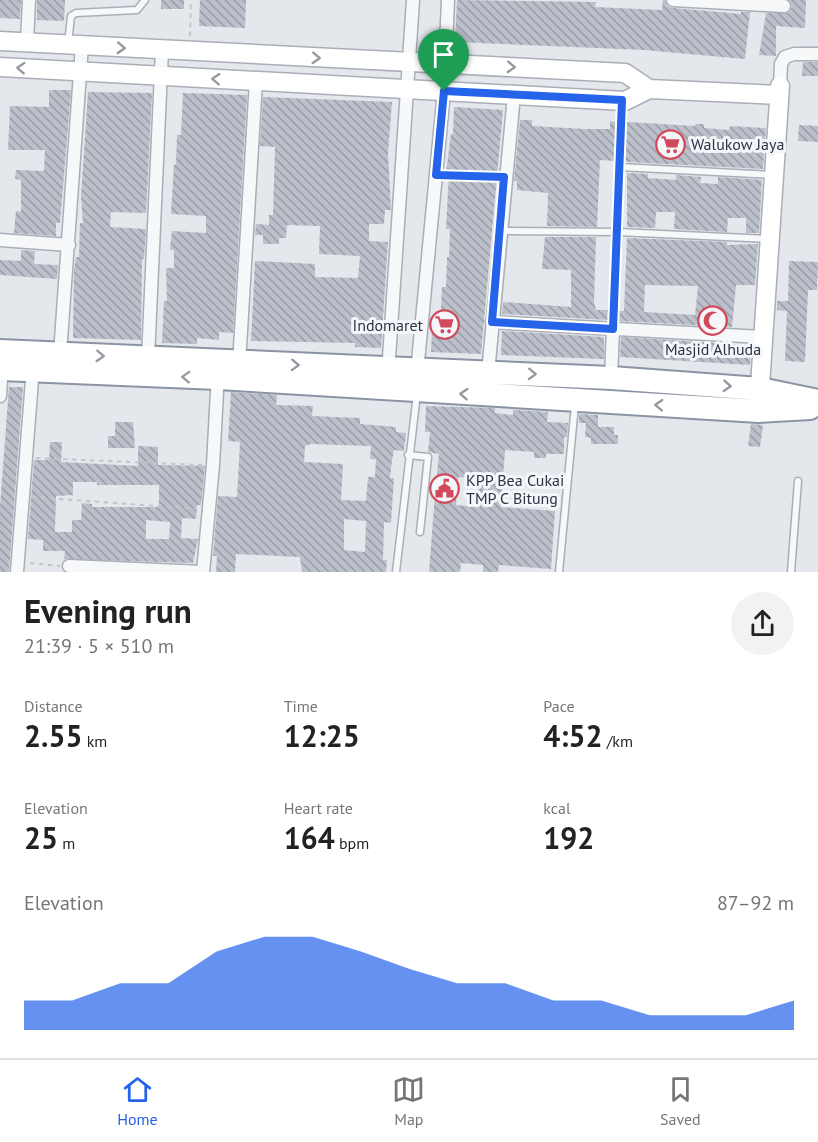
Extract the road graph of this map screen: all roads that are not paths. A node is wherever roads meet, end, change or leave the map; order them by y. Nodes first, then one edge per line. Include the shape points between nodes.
1 (29, 0) edge
2 (145, 0) edge
3 (413, 0) edge
4 (448, 0) edge
5 (673, 0) edge
6 (784, 6) dead end
7 (0, 40) edge
8 (27, 42) junction
9 (75, 45) junction
10 (162, 50) junction
11 (818, 54) edge
12 (408, 62) junction
13 (445, 63) junction
14 (0, 67) edge
15 (80, 71) junction
16 (162, 76) junction
17 (256, 81) junction
18 (649, 89) junction
19 (406, 90) junction
20 (779, 90) junction
21 (444, 91) junction
22 (514, 95) junction
23 (622, 100) junction
24 (620, 167) junction
25 (774, 175) junction
26 (500, 231) junction
27 (618, 232) junction
28 (769, 239) junction
29 (0, 240) edge
30 (69, 245) junction
31 (492, 322) junction
32 (613, 329) junction
33 (762, 337) junction
34 (60, 354) junction
35 (148, 358) junction
36 (1, 360) edge
37 (33, 362) junction
38 (229, 371) junction
39 (488, 373) junction
40 (388, 378) junction
41 (611, 378) junction
42 (417, 380) junction
43 (0, 396) edge
44 (759, 400) junction
45 (575, 401) junction
46 (818, 401) edge
47 (818, 408) edge
48 (408, 455) junction
49 (798, 481) dead end
50 (420, 532) dead end
51 (69, 566) road end
52 (18, 567) edge
53 (203, 572) edge
54 (396, 572) edge
55 (560, 572) edge
56 (791, 572) edge

1 - 8 street
2 - 9 lane via 137,10 71,16
3 - 12 street
4 - 13 street
5 - 6 street
7 - 8 street
8 - 9 street
9 -> 10 street
9 - 15 street
10 -> 12 street
10 - 16 street
11 - 20 street via 794,54 782,59
12 - 13 street
12 - 19 street
13 -> 18 street via 625,73
13 - 21 street
15 -> 14 street
15 - 16 street
15 - 30 street
17 -> 16 street
16 - 35 street
17 - 19 street
17 - 38 street
18 - 20 street
18 - 23 street
19 - 21 street
19 - 40 street
20 - 25 street
21 - 22 street
21 - 42 street
22 - 23 street
22 - 26 street
23 - 24 lane
24 - 25 lane
24 - 27 lane
25 - 28 street
26 - 27 lane
26 - 31 street
27 - 28 lane
27 - 32 lane
28 - 33 street
29 - 30 street
30 - 34 street
31 - 32 street
31 - 39 street
32 - 33 street
32 - 41 street
33 - 44 street
34 -> 35 highway
34 - 37 highway
35 - 38 highway
36 - 37 highway
36 - 43 street
38 -> 37 highway
37 - 52 street
38 - 40 highway
38 - 53 street via 213,465
39 -> 41 highway
39 - 42 highway
40 - 42 highway
41 -> 44 highway
45 -> 42 highway
42 - 48 lane
44 -> 45 highway
44 - 46 highway
44 - 47 highway
45 - 55 lane
48 - 50 lane via 428,457
48 - 54 lane
49 - 56 lane
51 - 53 street

